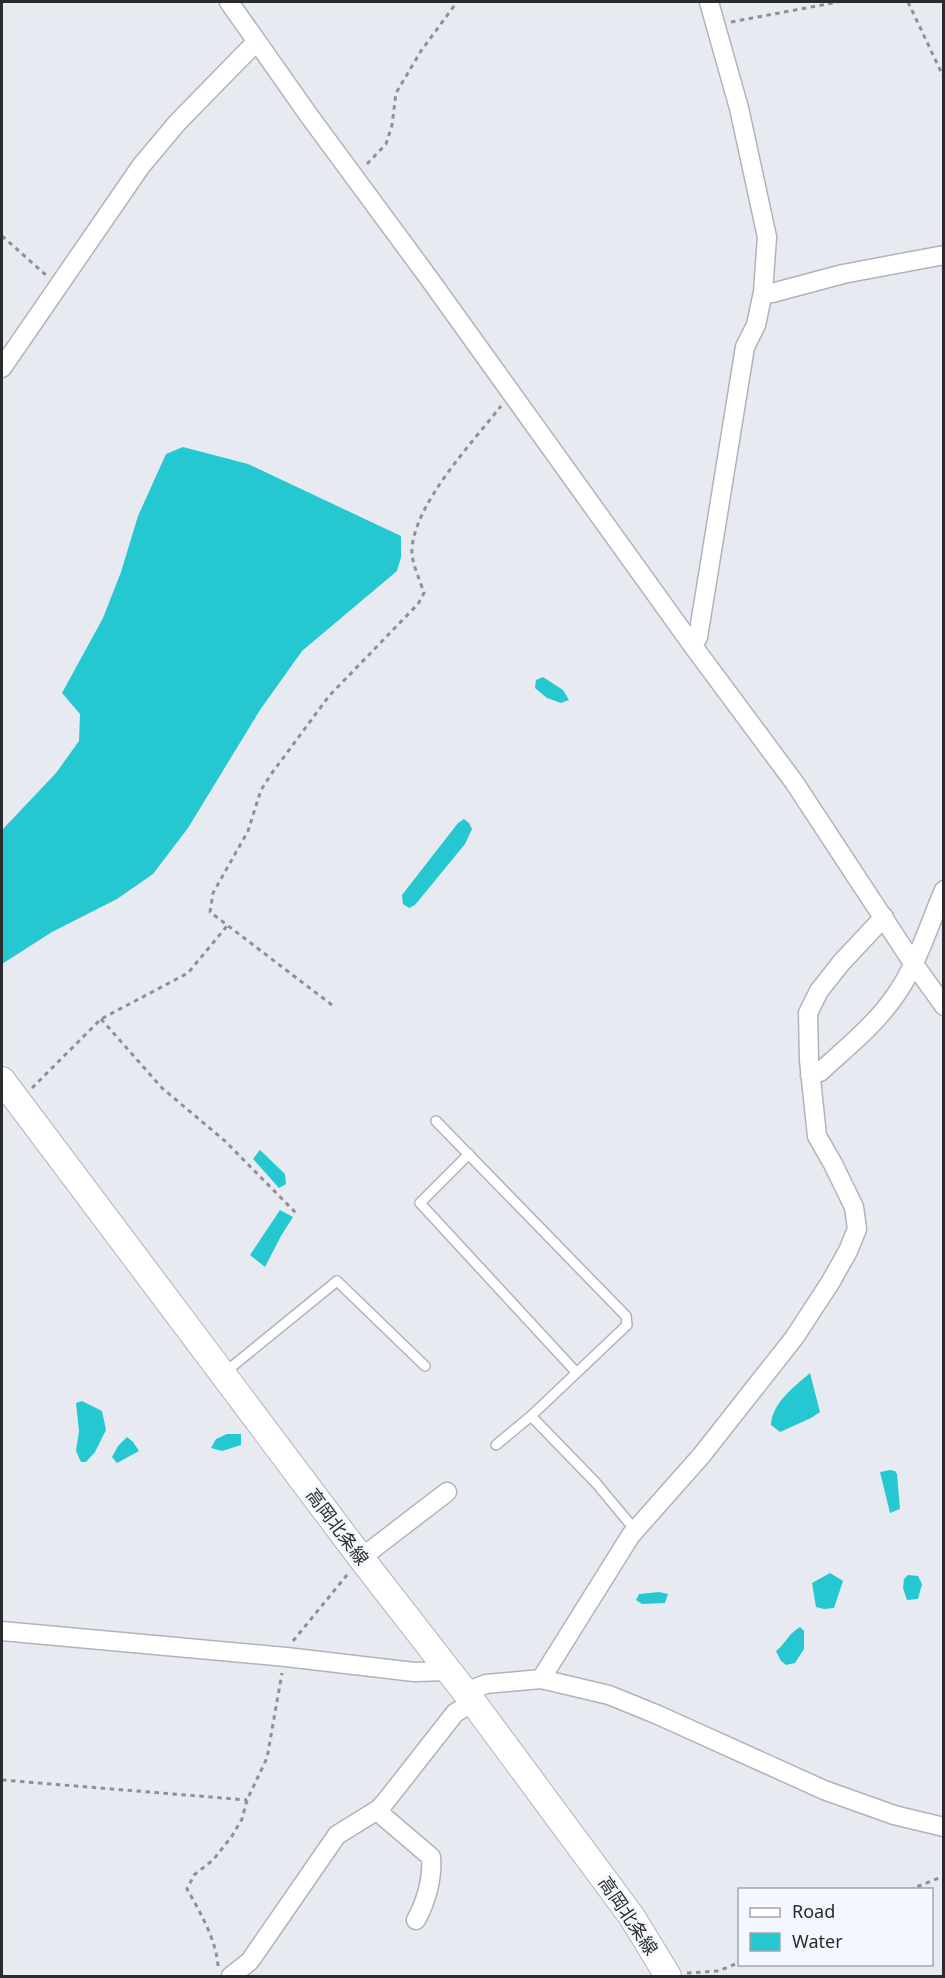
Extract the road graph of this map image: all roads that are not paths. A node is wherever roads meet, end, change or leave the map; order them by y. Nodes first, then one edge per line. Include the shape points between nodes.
1 (229, 2) edge
2 (709, 2) edge
3 (256, 42) junction
4 (944, 255) edge
5 (763, 292) junction
6 (2, 368) edge
7 (693, 646) junction
8 (944, 890) edge
9 (884, 917) junction
10 (913, 963) junction
11 (944, 1006) edge
12 (810, 1075) junction
13 (2, 1080) edge
14 (436, 1121) dead end
15 (469, 1154) junction
16 (425, 1366) dead end
17 (576, 1372) junction
18 (223, 1374) junction
19 (531, 1416) junction
20 (496, 1445) dead end
21 (447, 1492) dead end
22 (635, 1530) junction
23 (361, 1558) junction
24 (2, 1631) edge
25 (541, 1680) junction
26 (463, 1688) junction
27 (379, 1809) junction
28 (944, 1827) edge
29 (416, 1920) dead end
30 (668, 1976) edge
31 (231, 1977) edge

1 - 3 street
2 - 5 street via 739,108 767,237
3 - 6 street via 141,166
3 - 7 street
4 - 5 street
5 - 7 street via 756,325 745,347 698,637
7 - 9 street via 794,782
8 - 10 street
9 - 10 street
9 - 12 street via 841,963 808,1012
10 - 11 street
10 - 12 street via 897,994 878,1018 820,1072
12 - 22 street via 817,1136 854,1207 857,1229 830,1283 794,1338 701,1456
13 - 18 main road, 高岡北条線
14 - 15 lane
15 - 17 lane via 420,1203
15 - 17 lane via 626,1316 627,1325
16 - 18 lane via 337,1281
17 - 19 lane
18 - 23 main road, 高岡北条線
19 - 20 lane
19 - 22 lane
21 - 23 street
22 - 25 street
23 - 26 main road, 高岡北条線
24 - 26 street via 414,1672
25 - 26 street
25 - 28 street via 609,1695 824,1790 894,1815
26 - 27 street via 455,1713
26 - 30 main road, 高岡北条線 via 632,1917
27 - 29 street via 431,1857 423,1908
27 - 31 street via 336,1835 250,1961

